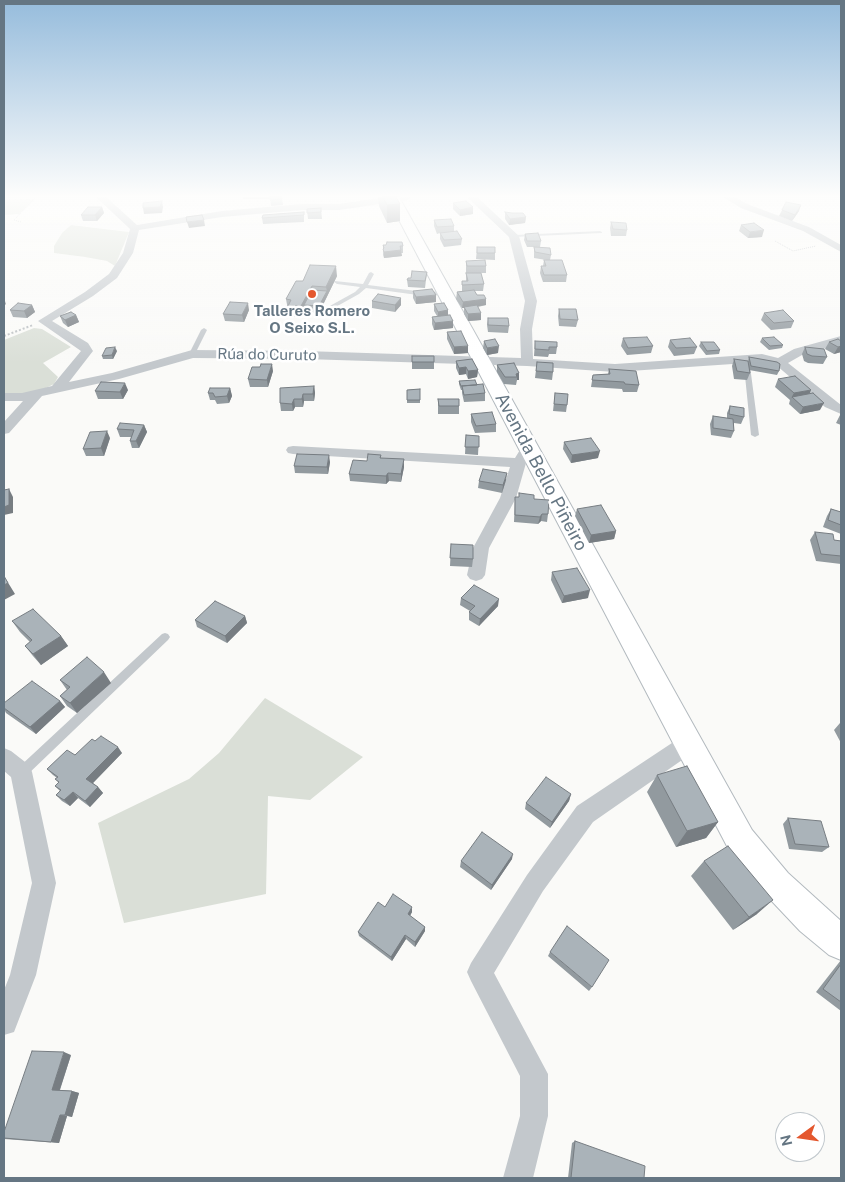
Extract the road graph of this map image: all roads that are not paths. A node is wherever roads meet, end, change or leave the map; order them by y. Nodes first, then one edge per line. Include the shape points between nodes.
1 (128, 252) edge
2 (424, 252) edge
3 (518, 252) edge
4 (371, 274) dead end
5 (337, 282) dead end
6 (365, 285) junction
7 (444, 293) junction
8 (330, 308) dead end
9 (204, 330) dead end
10 (841, 340) edge
11 (192, 354) junction
12 (746, 359) junction
13 (481, 361) junction
14 (527, 362) junction
15 (780, 362) junction
16 (57, 388) junction
17 (37, 393) junction
18 (4, 397) edge
19 (841, 410) edge
20 (4, 430) edge
21 (754, 435) dead end
22 (293, 450) dead end
23 (523, 456) junction
24 (476, 575) dead end
25 (165, 637) dead end
26 (688, 744) junction
27 (13, 765) edge
28 (841, 943) edge
29 (4, 1022) edge
30 (518, 1178) edge

1 - 16 street via 112,276 44,321 87,351
2 - 7 street, Avenida Bello Piñeiro
3 - 14 street via 531,301 526,329
4 - 6 lane
5 - 6 lane
6 - 7 lane via 425,294
6 - 8 lane
7 - 13 street, Avenida Bello Piñeiro
9 - 11 lane
10 - 15 street via 798,352
11 - 13 street, Rúa do Curuto
11 - 16 street, Rúa do Curuto
12 - 14 street, Rúa do Curuto via 615,368
12 - 15 street, Rúa do Curuto
12 - 21 lane
13 - 14 street, Rúa do Curuto
13 - 23 street, Avenida Bello Piñeiro
15 - 19 street
16 - 17 street, Rúa do Curuto
17 - 18 street, Rúa do Curuto
17 - 20 street
22 - 23 street
23 - 24 street via 508,498 481,548
23 - 26 street, Avenida Bello Piñeiro
25 - 27 lane
26 - 28 street, Avenida Bello Piñeiro via 741,841 777,884
26 - 30 street via 585,814 535,883 480,972 534,1074 534,1116
27 - 29 street via 44,883 23,975

